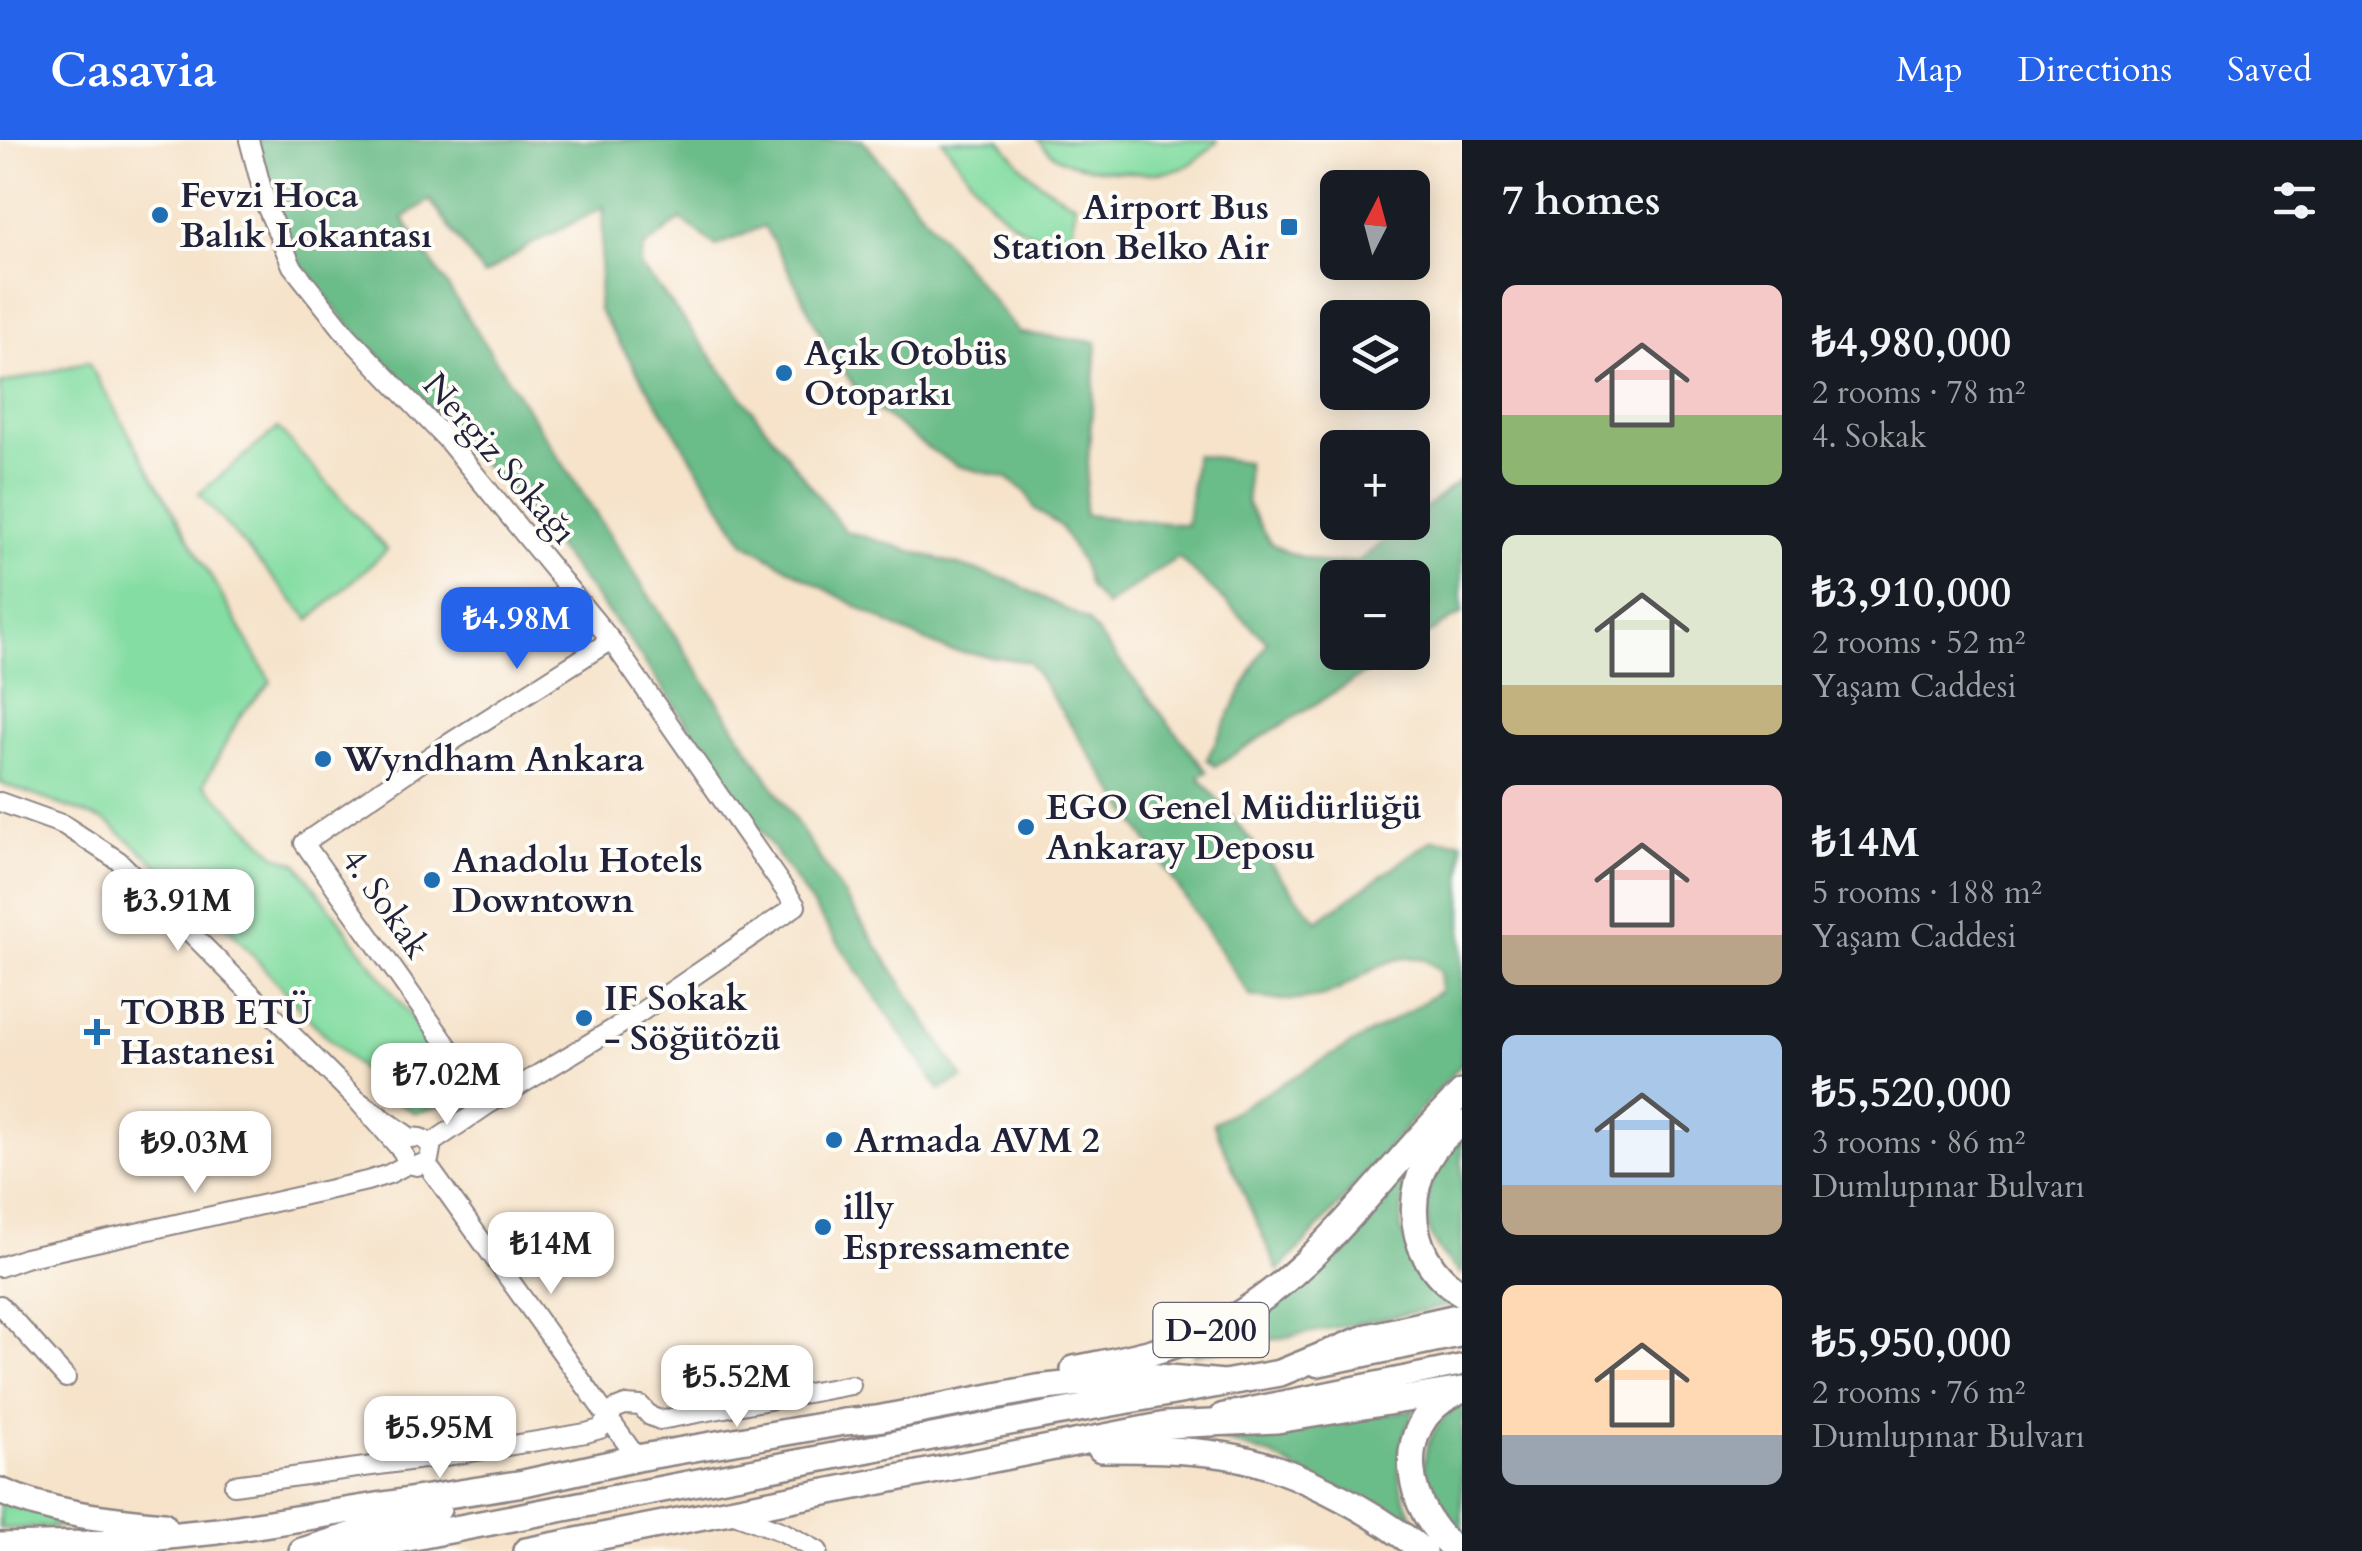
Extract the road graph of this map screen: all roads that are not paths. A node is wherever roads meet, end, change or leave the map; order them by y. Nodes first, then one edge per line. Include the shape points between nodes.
1 (248, 140) edge
2 (612, 640) junction
3 (0, 802) edge
4 (1462, 1093) edge
5 (489, 1104) junction
6 (1462, 1124) edge
7 (416, 1152) junction
8 (0, 1267) edge
9 (1462, 1293) edge
10 (0, 1305) edge
11 (1462, 1316) edge
12 (1462, 1336) edge
13 (1280, 1374) junction
14 (66, 1378) dead end
15 (1461, 1382) edge
16 (1224, 1383) junction
17 (851, 1384) dead end
18 (608, 1418) junction
19 (877, 1419) junction
20 (1046, 1448) junction
21 (637, 1458) junction
22 (524, 1483) junction
23 (234, 1484) dead end
24 (0, 1490) edge
25 (729, 1512) junction
26 (218, 1531) junction
27 (0, 1546) edge
28 (302, 1551) edge
29 (342, 1551) edge
30 (526, 1551) edge
31 (818, 1551) edge
32 (1422, 1551) edge
33 (1456, 1551) edge

1 - 2 street, Nergiz Sokağı via 292,266
2 - 5 street, 4. Sokak via 304,843
2 - 5 street, Nergiz Sokağı via 796,906 638,1014
3 - 7 street via 64,825 119,861
4 - 19 highway, D-200 via 1354,1215 1230,1320 1170,1347 950,1393
5 - 7 street
6 - 9 highway via 1421,1173 1414,1223 1427,1262
7 - 8 street via 368,1181
7 - 18 street
10 - 14 street
11 - 13 highway via 1368,1337
12 - 13 main road
13 - 16 highway
15 - 20 highway via 1276,1420 1166,1425
15 - 33 highway via 1417,1432 1412,1467 1418,1503
16 - 19 highway via 1147,1376 1038,1388
16 - 29 highway
17 - 18 street via 660,1420 625,1404
18 - 21 street
18 - 23 street via 586,1433
19 - 21 highway
20 - 25 highway
20 - 32 highway via 1229,1456 1334,1495
21 - 22 highway
22 - 26 highway
22 - 28 highway
24 - 26 highway via 80,1516
25 - 30 highway
25 - 31 street
26 - 27 highway

